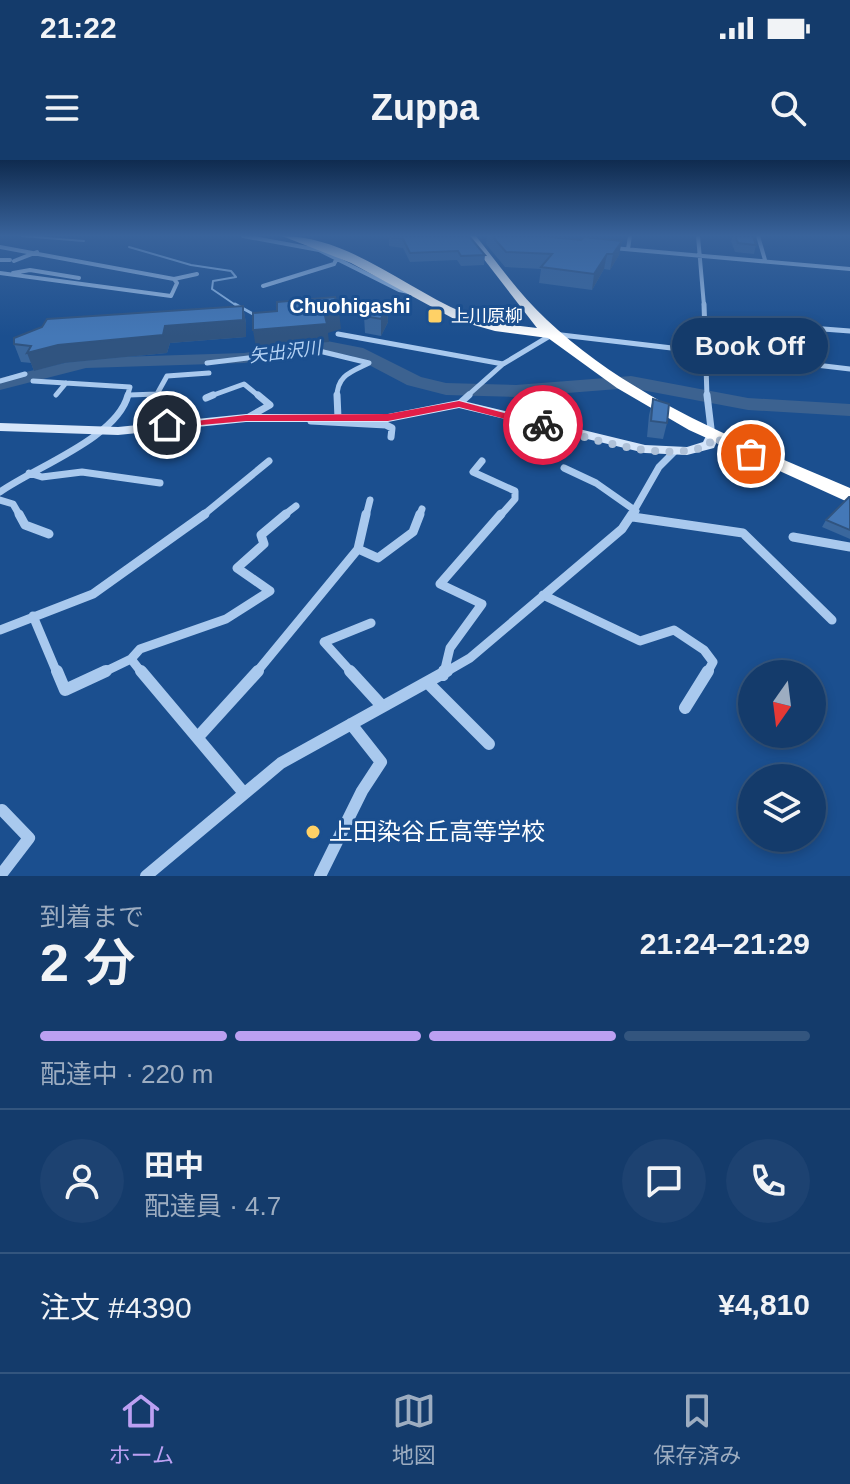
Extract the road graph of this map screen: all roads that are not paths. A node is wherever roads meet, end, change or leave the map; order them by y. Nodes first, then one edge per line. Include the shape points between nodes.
1 (126, 269) edge
2 (317, 269) edge
3 (359, 269) edge
4 (373, 269) edge
5 (500, 269) edge
6 (701, 269) edge
7 (0, 272) edge
8 (197, 274) dead end
9 (79, 278) dead end
10 (174, 279) junction
11 (263, 286) dead end
12 (415, 293) junction
13 (704, 320) junction
14 (850, 331) edge
15 (338, 334) dead end
16 (553, 334) junction
17 (708, 352) junction
18 (207, 363) dead end
19 (503, 364) junction
20 (850, 369) edge
21 (209, 373) dead end
22 (25, 374) dead end
23 (0, 381) edge
24 (33, 381) dead end
25 (66, 383) junction
26 (56, 395) dead end
27 (129, 395) junction
28 (206, 398) dead end
29 (465, 400) junction
30 (246, 418) junction
31 (305, 418) junction
32 (344, 418) junction
33 (373, 424) junction
34 (0, 427) edge
35 (98, 431) junction
36 (391, 437) dead end
37 (712, 437) junction
38 (675, 451) junction
39 (269, 461) dead end
40 (482, 461) dead end
41 (564, 468) dead end
42 (28, 473) junction
43 (160, 483) dead end
44 (0, 492) edge
45 (850, 495) edge
46 (0, 500) edge
47 (370, 500) dead end
48 (296, 506) dead end
49 (422, 509) dead end
50 (634, 514) junction
51 (49, 534) dead end
52 (793, 537) dead end
53 (850, 547) edge
54 (358, 549) junction
55 (543, 595) junction
56 (33, 616) junction
57 (832, 620) dead end
58 (371, 623) dead end
59 (0, 630) edge
60 (131, 659) junction
61 (442, 675) junction
62 (428, 683) junction
63 (382, 706) junction
64 (685, 708) dead end
65 (351, 724) junction
66 (198, 737) junction
67 (489, 744) dead end
68 (243, 792) junction
69 (2, 810) dead end
70 (0, 876) edge
71 (146, 876) edge
72 (320, 876) edge

1 - 10 street
2 - 11 street
3 - 12 street
4 - 12 highway
5 - 16 highway
6 - 13 street
7 - 9 street
7 - 10 street via 171,296
8 - 10 street
12 - 16 highway via 471,320
13 - 14 street
13 - 17 street
15 - 19 street
16 - 17 street
16 - 19 street
16 - 37 highway
17 - 20 street
17 - 37 street
18 - 32 street via 315,350 365,360 369,363 337,384
19 - 29 street
21 - 27 street via 167,376 157,394
22 - 23 street
24 - 25 street
25 - 26 street
25 - 27 street via 125,385
27 - 35 street via 124,411
28 - 30 street via 244,384 270,405
29 - 32 main road via 402,416
29 - 38 main road via 609,443
30 - 31 main road
30 - 35 main road
31 - 32 main road
31 - 33 street
32 - 33 street
33 - 36 street via 390,426
34 - 35 main road
35 - 42 street via 65,456
37 - 38 main road via 709,445 697,450
37 - 45 highway
38 - 50 street via 662,460
39 - 56 street via 228,498 93,594
40 - 61 street via 473,472 515,491 515,499 440,584 482,604 450,648
41 - 50 street via 596,483
42 - 43 street via 42,477 82,472
42 - 44 street
46 - 51 street via 13,504 25,525
47 - 54 street
48 - 60 street via 261,535 264,544 237,568 270,591 226,619 140,649
49 - 54 street via 413,532 378,558
50 - 55 street
50 - 57 street via 743,533
52 - 53 street
54 - 66 street
55 - 61 street via 497,637
55 - 64 street via 623,636 640,641 674,630 704,650 713,662
56 - 59 street
56 - 60 street via 65,690
58 - 63 street via 324,642
60 - 66 street
61 - 62 street
62 - 63 street
62 - 67 street
63 - 65 street
65 - 68 street via 281,763
65 - 72 street via 381,762
66 - 68 street
68 - 71 street
69 - 70 street via 29,838

